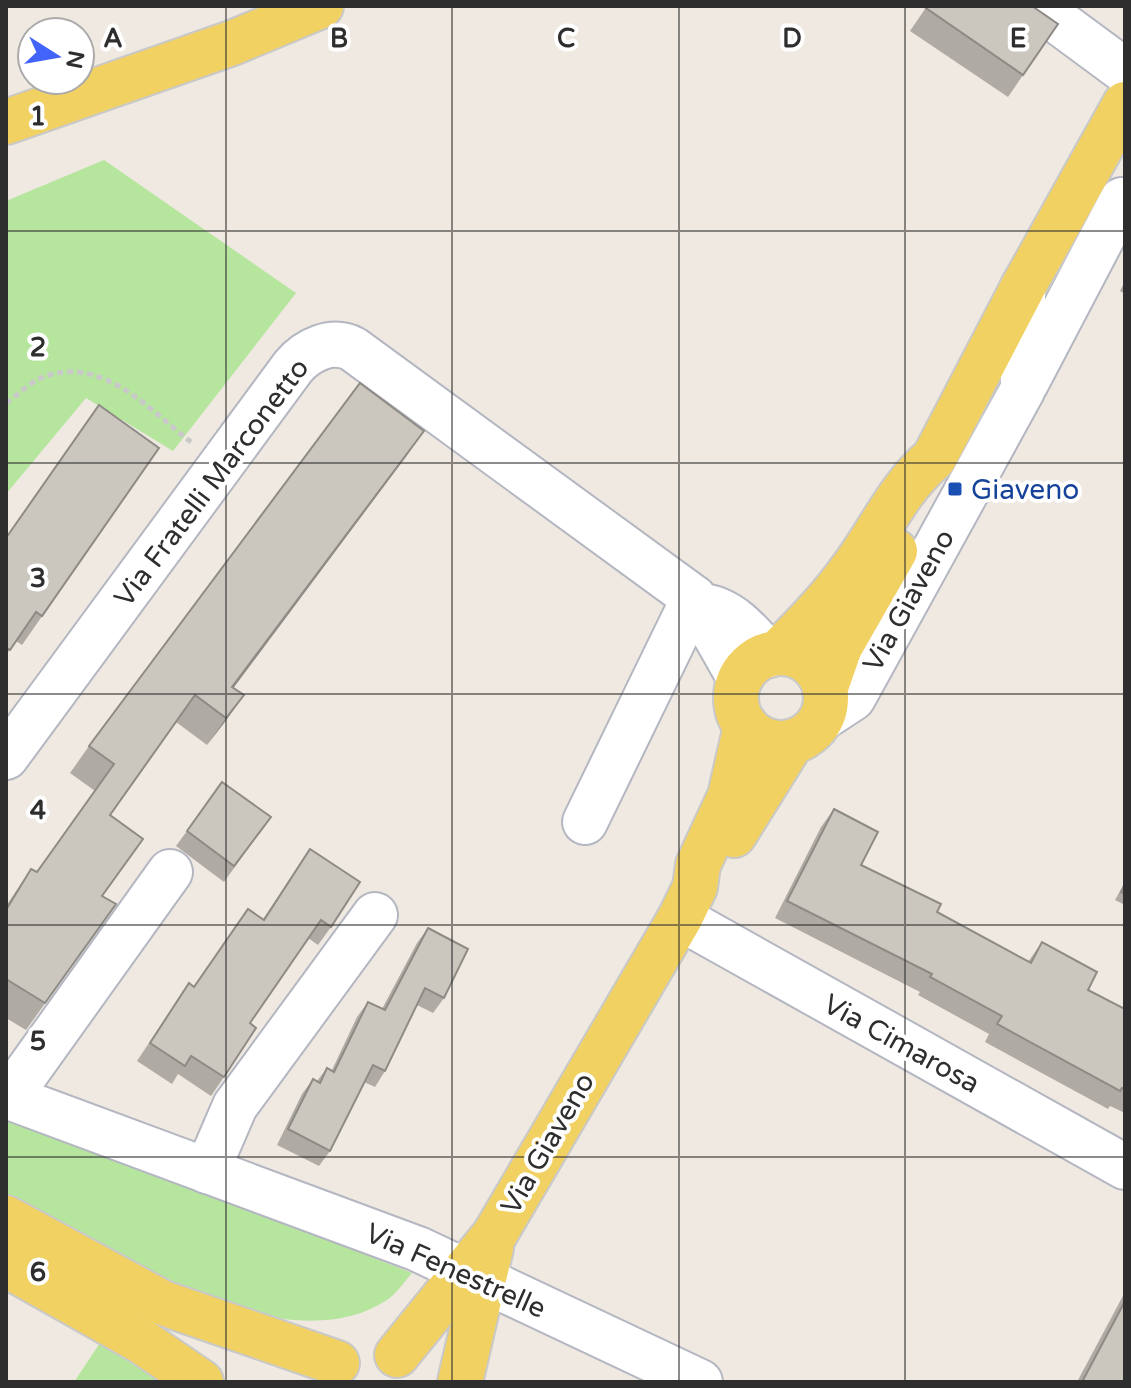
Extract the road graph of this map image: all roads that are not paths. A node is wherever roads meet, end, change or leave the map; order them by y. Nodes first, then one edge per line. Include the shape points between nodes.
1 (321, 6) edge
2 (1037, 6) edge
3 (1125, 71) edge
4 (1125, 104) edge
5 (6, 122) edge
6 (1123, 196) edge
7 (1053, 232) junction
8 (1023, 287) junction
9 (1023, 389) junction
10 (934, 458) junction
11 (697, 602) junction
12 (762, 662) junction
13 (813, 717) junction
14 (746, 726) junction
15 (6, 757) edge
16 (585, 822) dead end
17 (170, 872) dead end
18 (687, 902) junction
19 (375, 915) dead end
20 (8, 1096) edge
21 (1125, 1167) edge
22 (207, 1171) junction
23 (6, 1218) edge
24 (6, 1265) edge
25 (473, 1276) junction
26 (397, 1355) junction
27 (325, 1372) edge
28 (201, 1382) edge
29 (446, 1382) edge
30 (460, 1382) edge
31 (700, 1382) edge

1 - 5 main road
2 - 3 street
4 - 7 main road, Via Giaveno
6 - 7 street
6 - 9 street
7 - 8 main road, Via Giaveno
8 - 9 street, Via Giaveno
8 - 10 main road, Via Giaveno
9 - 13 street, Via Giaveno via 853,698
10 - 12 main road, Via Giaveno via 913,476 814,618
10 - 13 main road, Via Giaveno via 932,487 840,647
11 - 12 street, Via Fratelli Marconetto via 716,607 748,630
11 - 15 street, Via Fratelli Marconetto via 345,345 329,345 299,359
11 - 16 street
12 - 13 main road via 809,663
12 - 14 main road via 736,702
13 - 14 main road via 764,740
13 - 18 main road, Via Giaveno via 752,801 713,875
14 - 18 main road, Via Giaveno via 730,796
17 - 20 street
18 - 21 street, Via Cimarosa
18 - 25 main road, Via Giaveno
19 - 22 street via 235,1106
20 - 22 street, Via Fenestrelle
22 - 25 street, Via Fenestrelle via 418,1249
23 - 27 main road via 163,1303
24 - 28 main road via 141,1341
25 - 26 main road, Via Giaveno
25 - 30 main road, Via Giaveno
25 - 31 street, Via Fenestrelle
26 - 27 main road via 362,1355
26 - 29 main road via 427,1366

